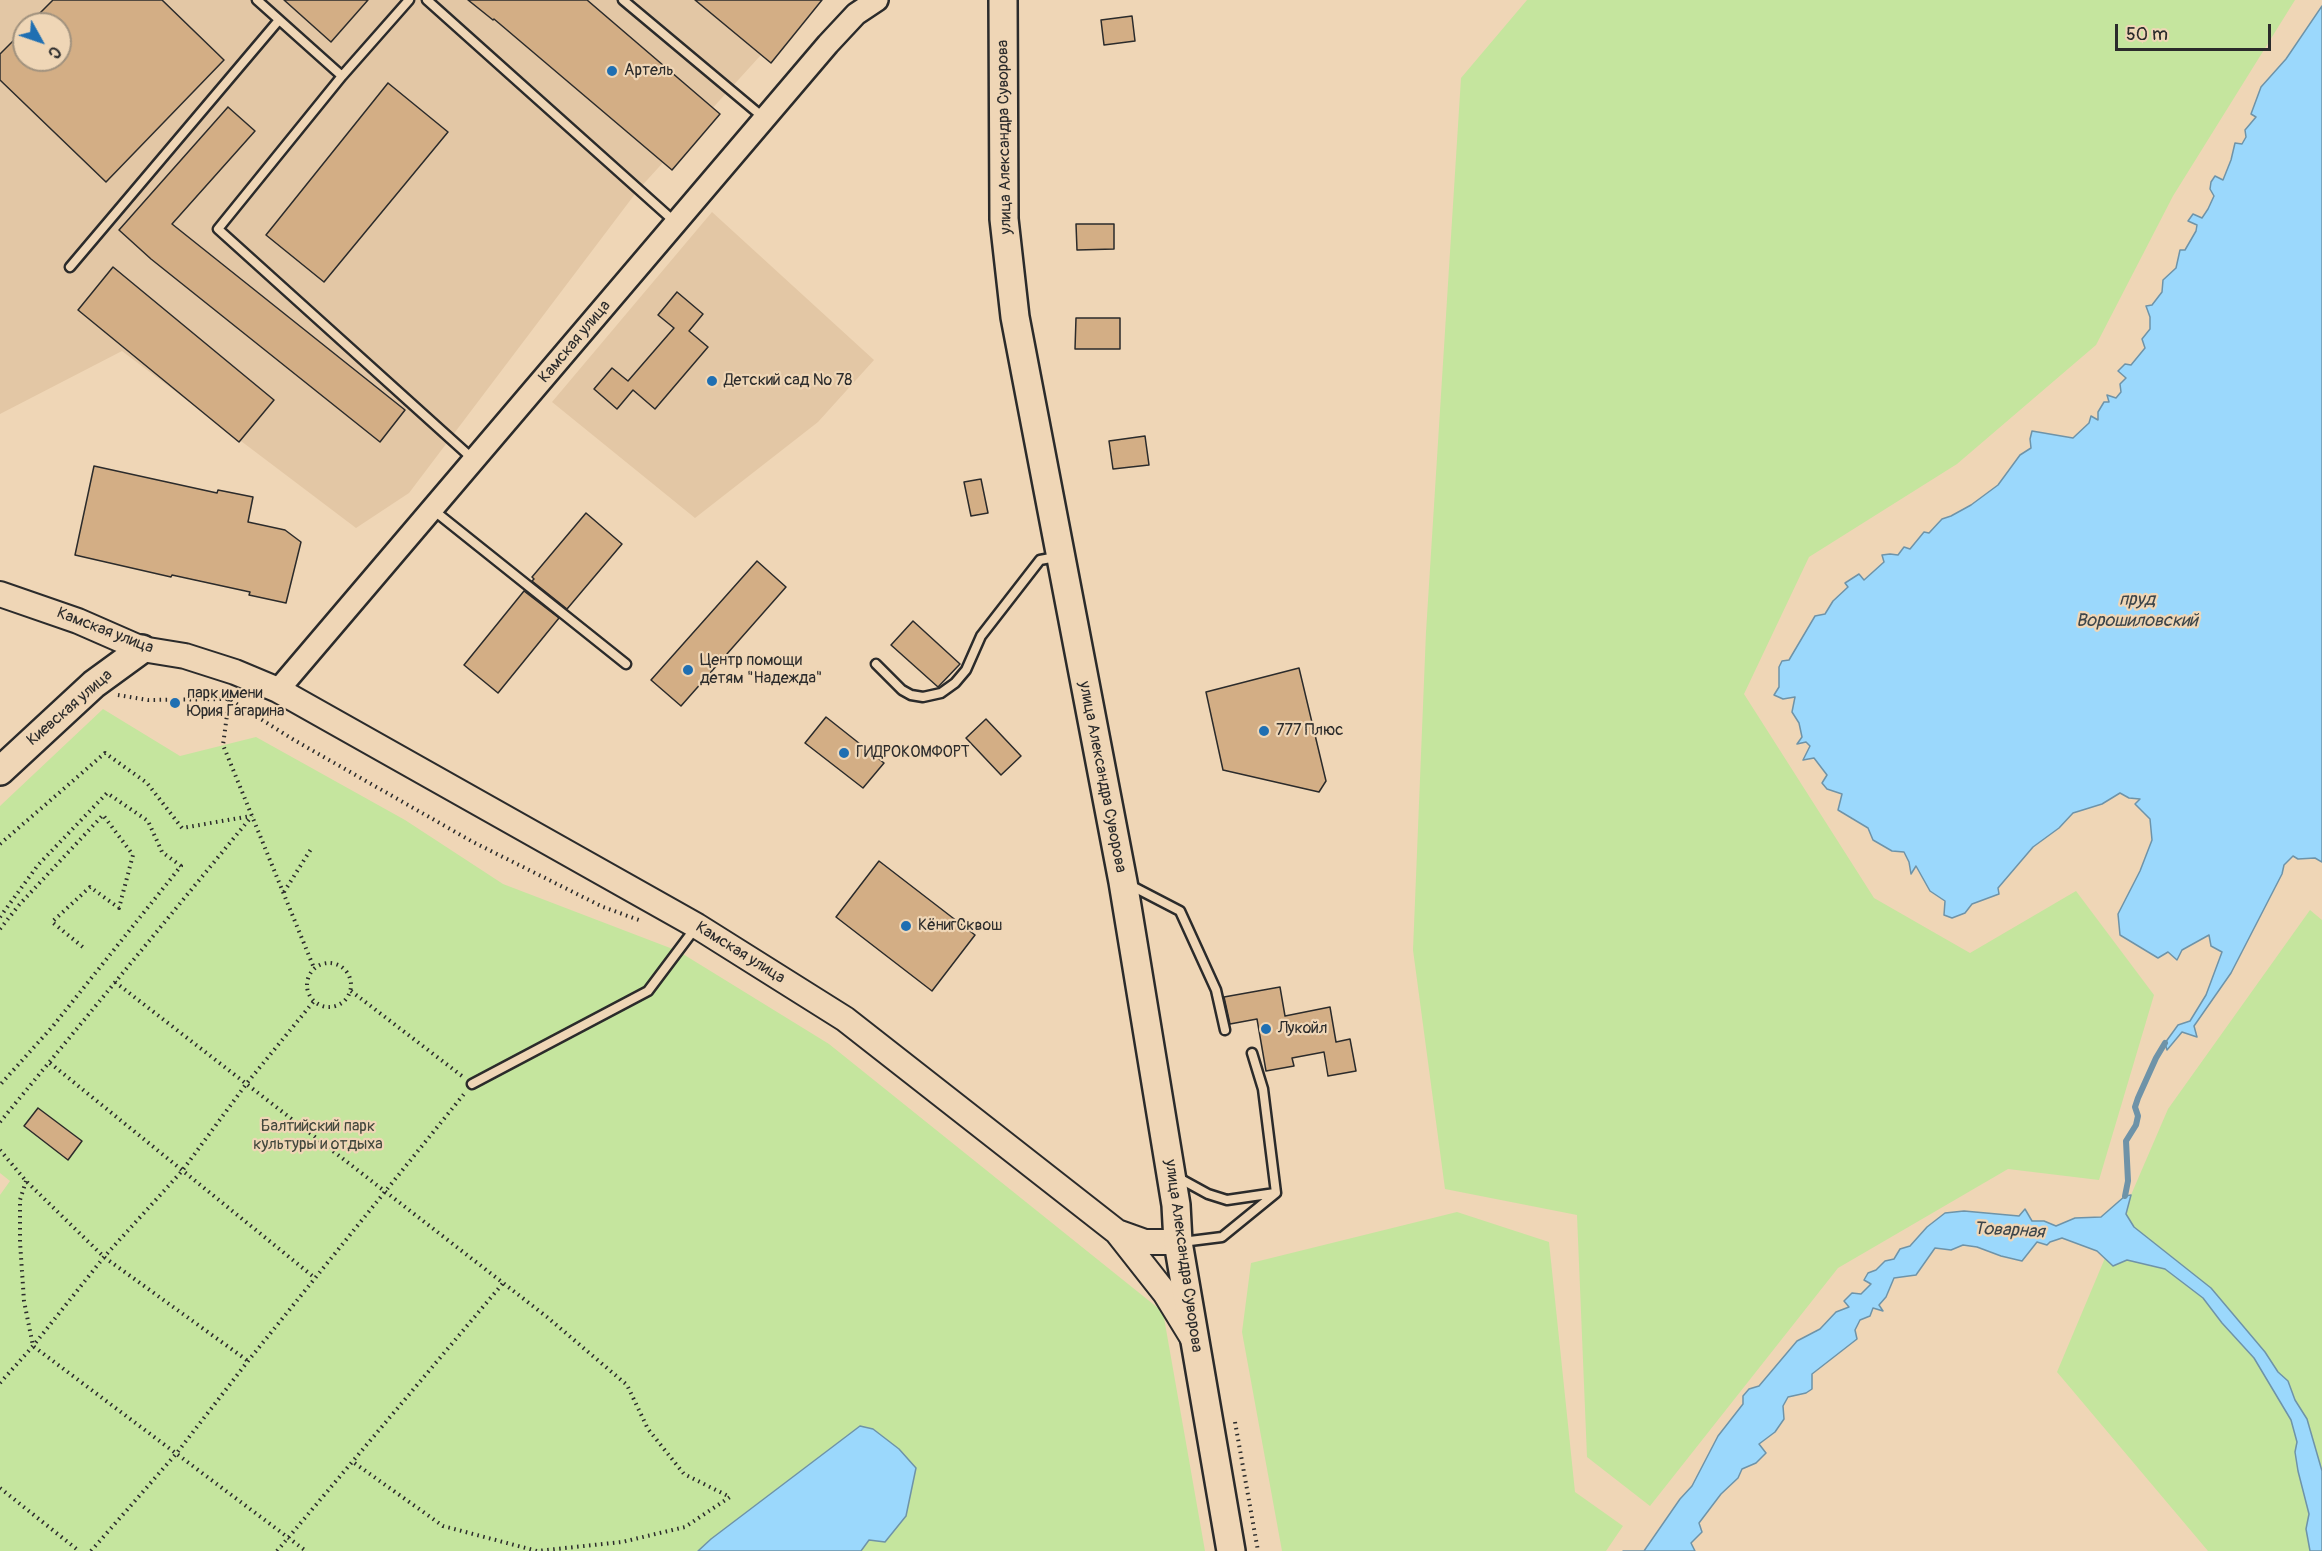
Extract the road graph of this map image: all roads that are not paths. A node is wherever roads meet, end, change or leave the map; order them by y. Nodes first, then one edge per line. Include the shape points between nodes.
1 (257, 0) edge
2 (408, 0) edge
3 (427, 0) edge
4 (623, 0) edge
5 (877, 0) edge
6 (1003, 0) edge
7 (279, 20) junction
8 (342, 76) junction
9 (764, 119) junction
10 (676, 223) junction
11 (70, 267) dead end
12 (474, 460) junction
13 (432, 509) junction
14 (1060, 556) junction
15 (0, 594) edge
16 (142, 649) junction
17 (626, 664) dead end
18 (876, 664) dead end
19 (278, 690) junction
20 (0, 771) edge
21 (1123, 882) junction
22 (697, 926) junction
23 (1225, 1030) dead end
24 (1252, 1053) dead end
25 (472, 1084) road end
26 (1171, 1174) junction
27 (1276, 1193) junction
28 (1117, 1232) junction
29 (1178, 1242) junction
30 (1194, 1340) junction
31 (1231, 1551) edge

1 - 7 lane
2 - 8 lane
3 - 10 lane
4 - 9 lane
5 - 9 street, Камская улица via 856,14
6 - 14 main road, улица Александра Суворова via 1004,219 1015,317
7 - 8 lane
7 - 11 lane
8 - 12 lane via 218,229
9 - 10 street, Камская улица
10 - 12 street, Камская улица
12 - 13 street, Камская улица
13 - 17 lane
13 - 19 street, Камская улица
14 - 18 lane via 1040,560 981,636 966,670 941,693 912,695
14 - 21 main road, улица Александра Суворова
15 - 16 main road, Камская улица
16 - 19 main road, Камская улица via 185,656
16 - 20 main road, Киевская улица via 94,684
19 - 22 main road, Камская улица
21 - 23 lane via 1180,911 1216,990
21 - 26 main road, улица Александра Суворова
22 - 25 lane via 648,991
22 - 28 main road, Камская улица via 845,1019
24 - 27 lane via 1263,1089
26 - 27 lane via 1227,1200
26 - 29 main road, улица Александра Суворова
27 - 29 lane via 1222,1237
28 - 29 main road, Камская улица via 1144,1242
28 - 30 main road via 1166,1293
29 - 30 main road, улица Александра Суворова
30 - 31 main road, улица Александра Суворова

